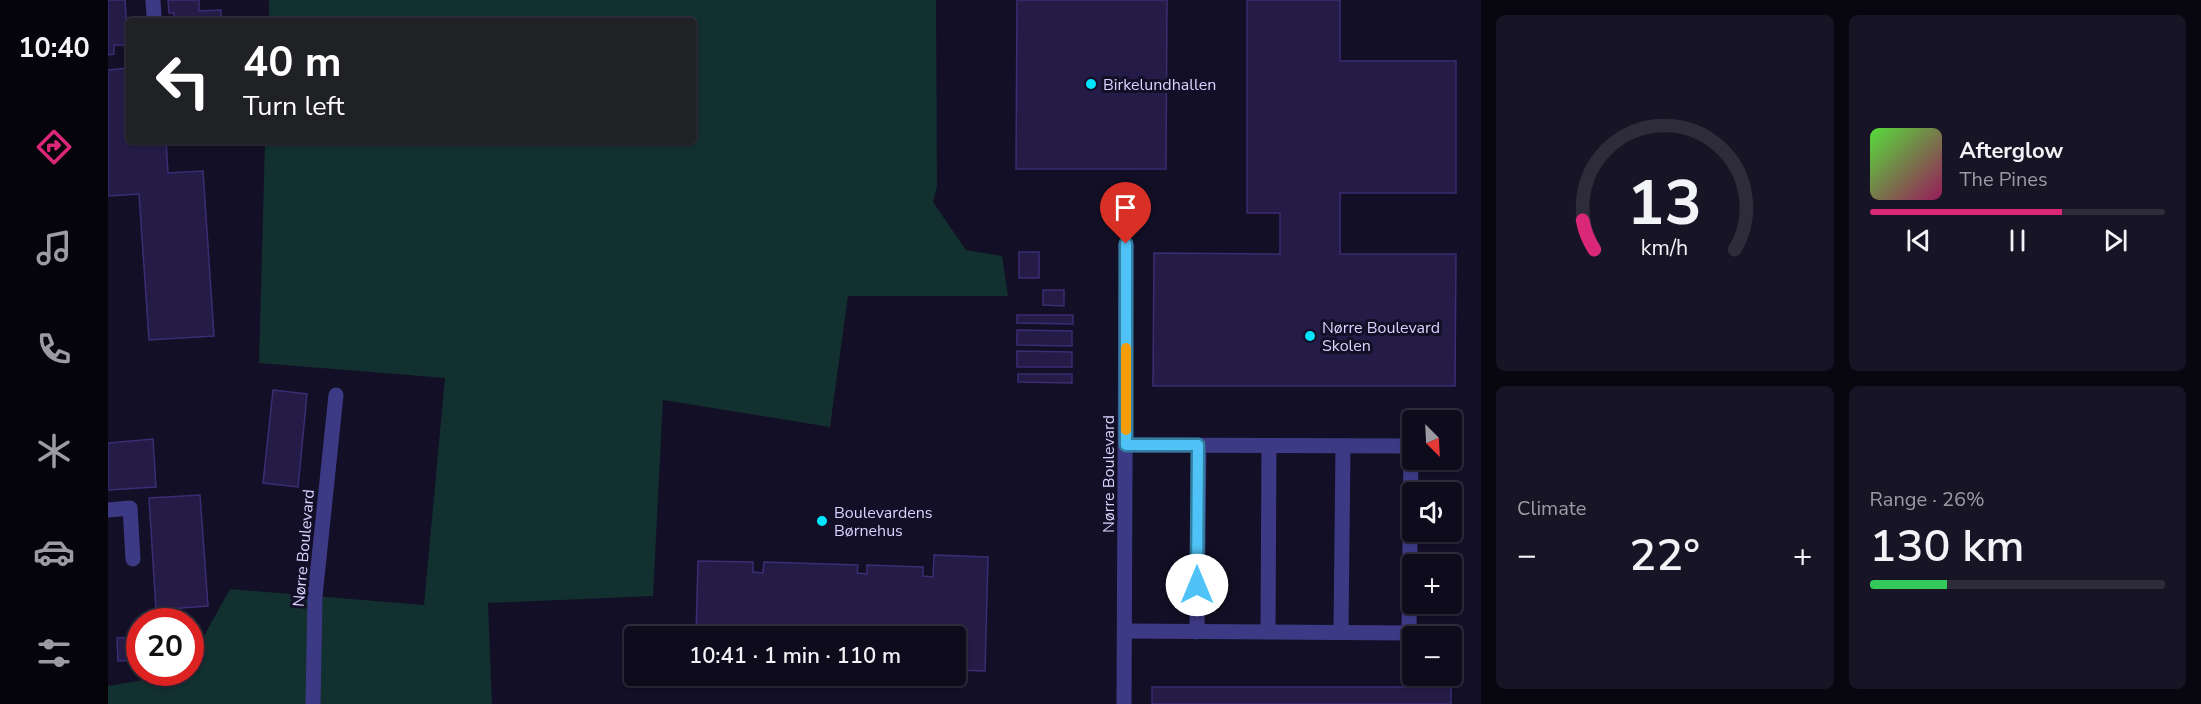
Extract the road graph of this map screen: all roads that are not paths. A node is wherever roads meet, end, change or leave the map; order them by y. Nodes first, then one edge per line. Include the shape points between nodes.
1 (153, 0) edge
2 (154, 16) dead end
3 (1126, 244) dead end
4 (336, 395) dead end
5 (1126, 445) junction
6 (1198, 445) junction
7 (1269, 446) junction
8 (1343, 446) junction
9 (108, 510) edge
10 (133, 558) dead end
11 (1126, 631) junction
12 (1197, 632) junction
13 (1268, 632) junction
14 (1341, 633) junction
15 (314, 704) edge
16 (1124, 704) edge

1 - 2 street
3 - 5 street, Nørre Boulevard
4 - 15 street, Nørre Boulevard via 315,596
5 - 6 street
5 - 11 street, Nørre Boulevard
6 - 7 street
6 - 12 street
7 - 8 street
7 - 13 street
8 - 14 street
8 - 14 street via 1411,446 1410,574 1409,633
9 - 10 street via 130,508
11 - 12 street
11 - 16 street, Nørre Boulevard
12 - 13 street
13 - 14 street

